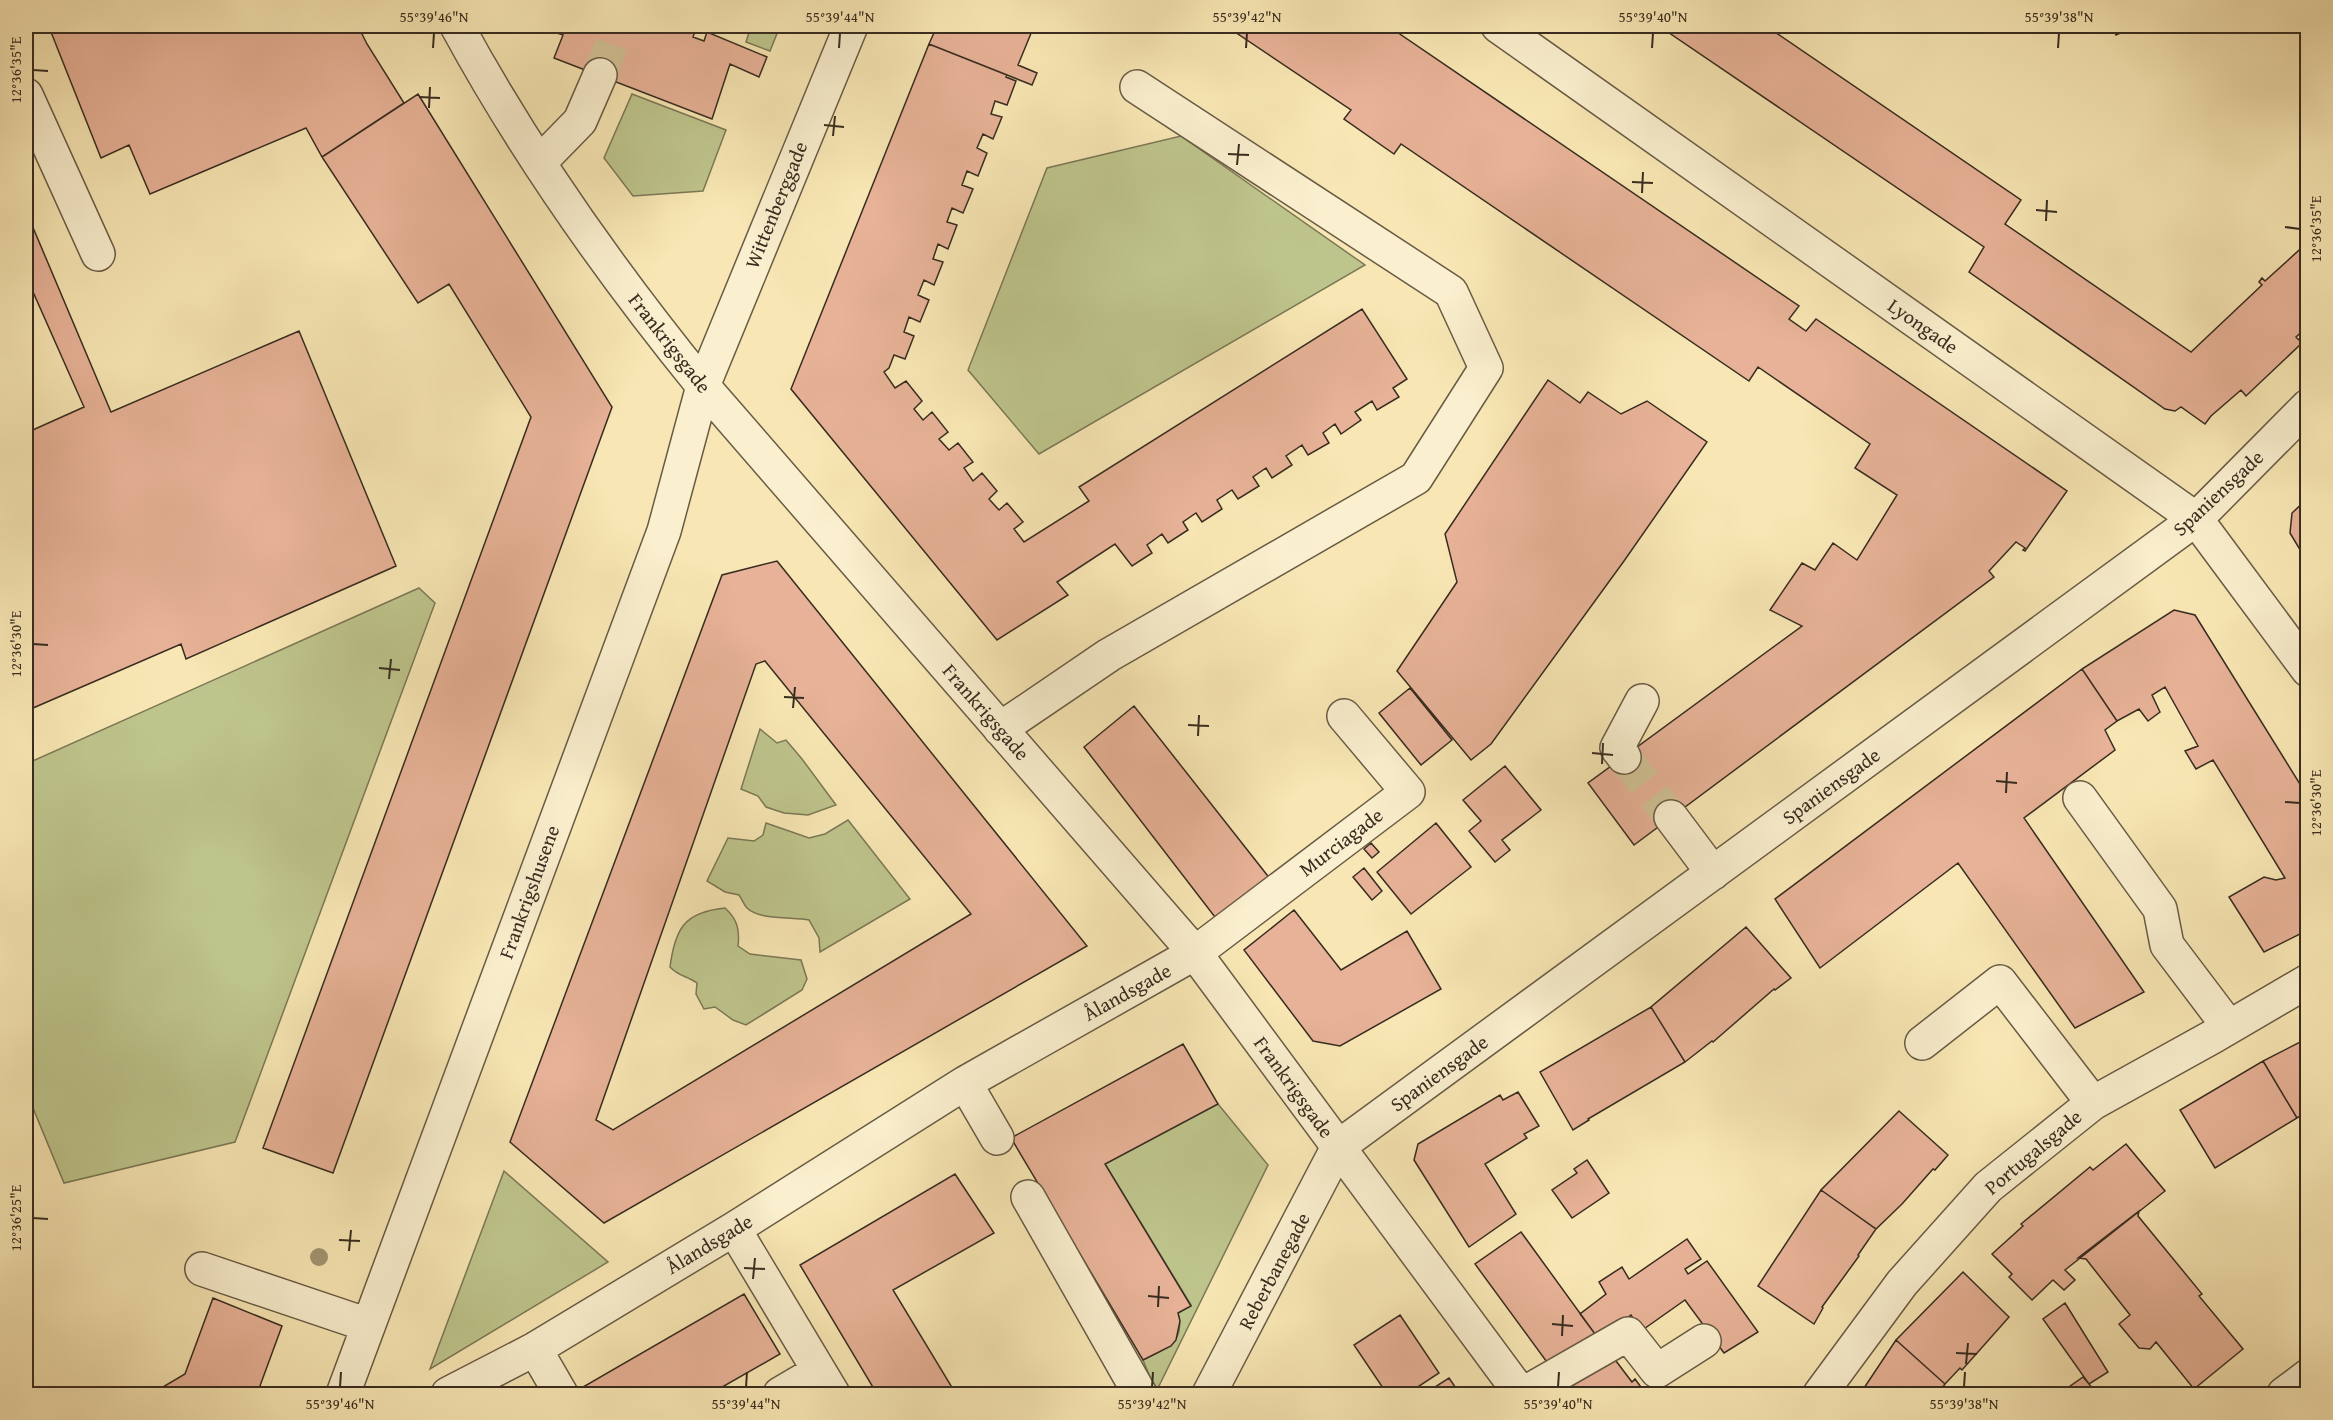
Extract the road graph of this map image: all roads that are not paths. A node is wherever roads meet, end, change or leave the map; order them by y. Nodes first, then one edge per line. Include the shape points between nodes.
1 (457, 26) edge
2 (851, 26) edge
3 (1498, 26) edge
4 (600, 75) tunnel mouth
5 (1137, 87) dead end
6 (26, 95) edge
7 (540, 162) junction
8 (98, 254) dead end
9 (703, 386) junction
10 (2307, 406) edge
11 (2196, 519) junction
12 (2307, 670) edge
13 (1642, 701) dead end
14 (1344, 716) dead end
15 (1000, 729) junction
16 (1624, 757) tunnel mouth
17 (2080, 798) dead end
18 (1671, 817) tunnel mouth
19 (1713, 873) junction
20 (1195, 953) junction
21 (2307, 981) edge
22 (2229, 1027) junction
23 (1922, 1043) dead end
24 (965, 1083) junction
25 (2093, 1103) junction
26 (997, 1138) dead end
27 (1338, 1147) junction
28 (1028, 1197) dead end
29 (734, 1229) junction
30 (202, 1269) dead end
31 (368, 1325) junction
32 (1704, 1341) dead end
33 (535, 1349) junction
34 (2307, 1376) edge
35 (826, 1383) edge
36 (344, 1395) edge
37 (448, 1395) edge
38 (561, 1395) edge
39 (780, 1395) edge
40 (1140, 1395) edge
41 (1209, 1395) edge
42 (1522, 1395) edge
43 (1820, 1395) edge
44 (2284, 1395) edge

1 - 7 street, Frankrigsgade
2 - 9 street, Wittenberggade
3 - 11 street, Lyongade
4 - 7 street via 580,121
5 - 15 street via 1451,292 1486,368 1416,478 1109,655
6 - 8 street
7 - 9 street, Frankrigsgade via 599,250
9 - 15 street, Frankrigsgade
9 - 31 street, Frankrigshusene via 664,531
10 - 11 street, Spaniensgade
11 - 12 street, Lyongade
11 - 19 street, Spaniensgade
13 - 16 street via 1617,748
14 - 20 street, Murciagade via 1408,792
15 - 20 street, Frankrigsgade
17 - 22 street via 2160,909 2167,945
18 - 19 street
19 - 27 street, Spaniensgade
20 - 24 street, Ålandsgade
20 - 27 street, Frankrigsgade
21 - 22 street, Portugalsgade
22 - 25 street, Portugalsgade
23 - 25 street via 2000,982
24 - 26 street
24 - 29 street, Ålandsgade
25 - 43 street, Portugalsgade via 1988,1187 1902,1283
27 - 41 street, Reberbanegade
27 - 42 street, Frankrigsgade
28 - 40 street
29 - 33 street, Ålandsgade
29 - 35 street
30 - 31 street
31 - 36 street, Frankrigshusene
32 - 42 street via 1657,1371 1628,1334
33 - 37 street, Ålandsgade
33 - 38 street
34 - 44 street
35 - 39 street

